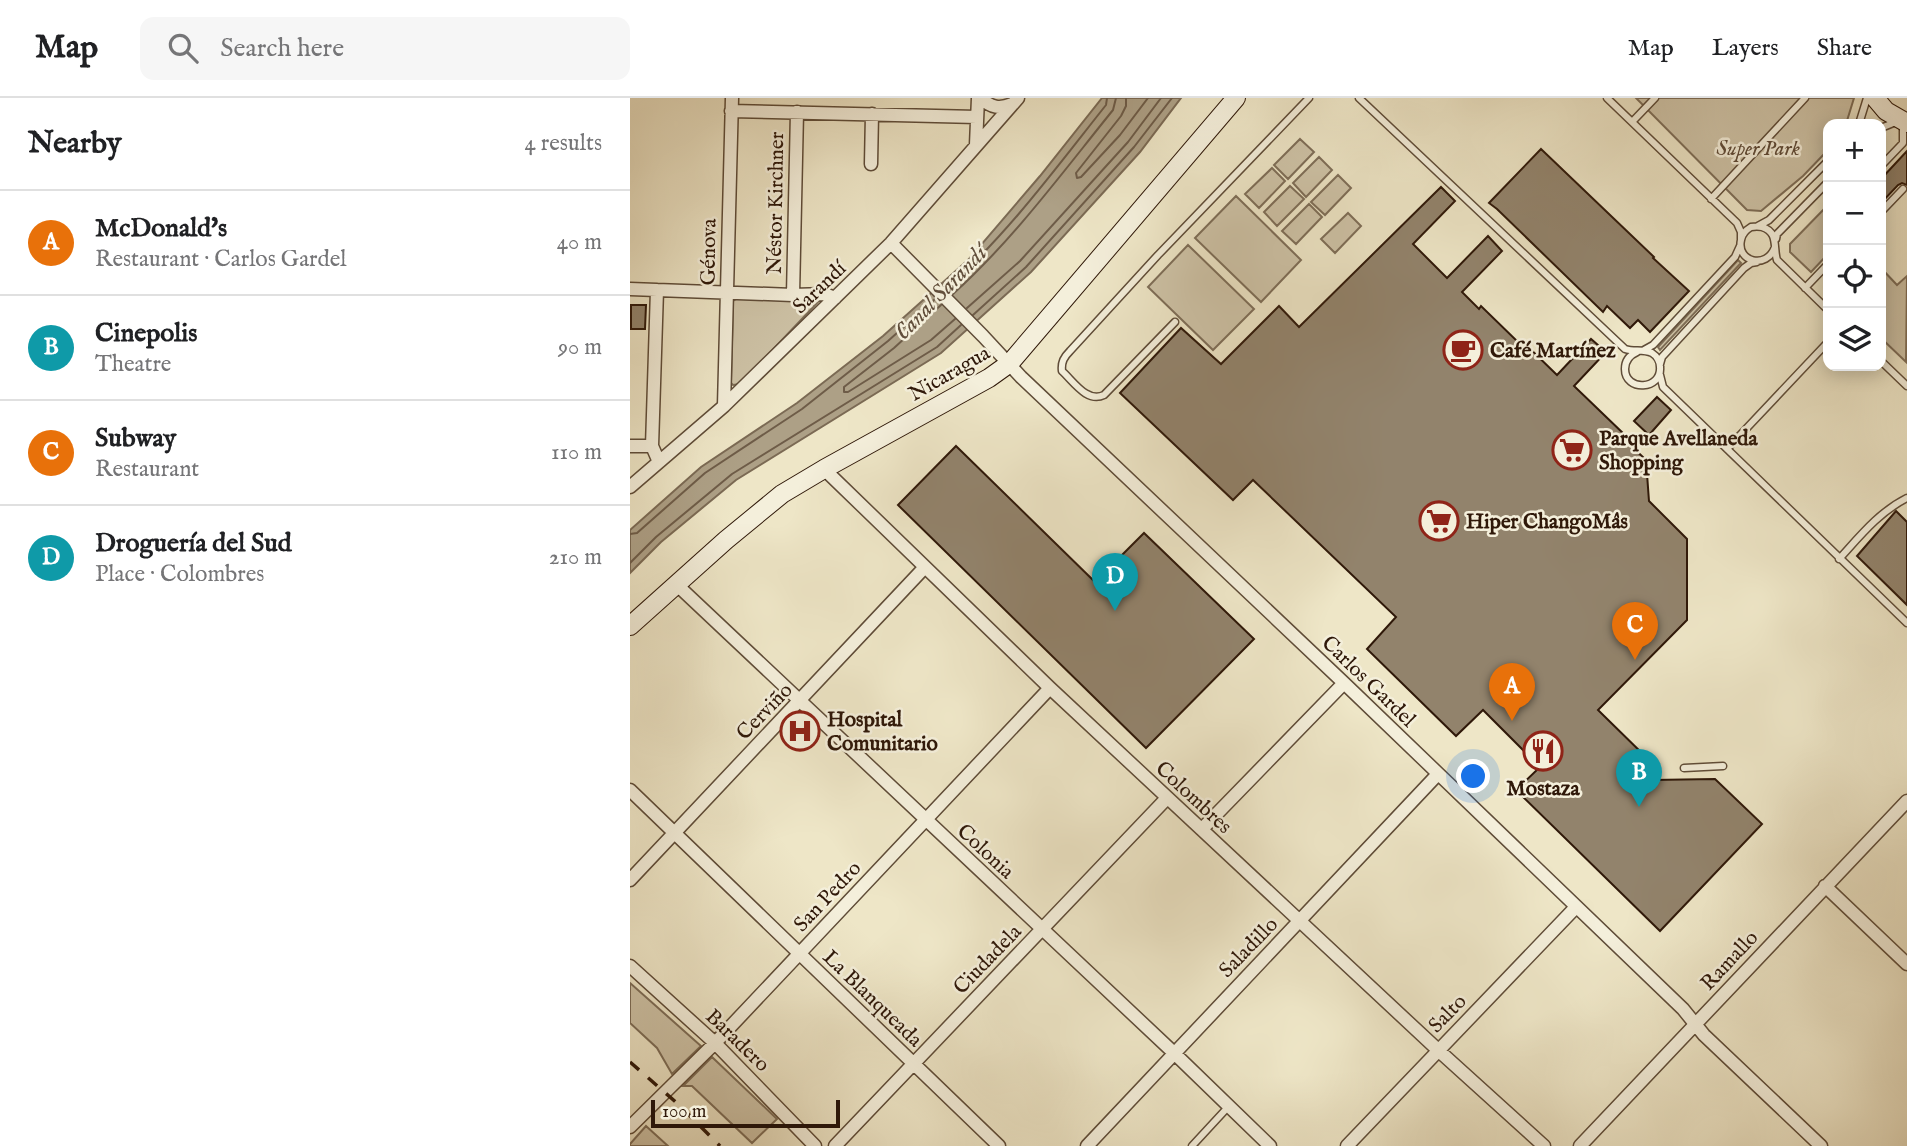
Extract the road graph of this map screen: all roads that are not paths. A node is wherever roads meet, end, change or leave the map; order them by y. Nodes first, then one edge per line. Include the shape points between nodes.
1 (979, 98) edge
2 (1237, 98) edge
3 (1309, 98) edge
4 (1359, 98) edge
5 (1607, 98) edge
6 (1655, 98) edge
7 (1805, 98) edge
8 (1867, 98) edge
9 (1875, 98) edge
10 (1015, 101) edge
11 (732, 104) edge
12 (797, 112) junction
13 (872, 114) junction
14 (976, 117) junction
15 (1861, 119) edge
16 (1903, 121) edge
17 (1632, 122) junction
18 (1886, 126) edge
19 (975, 145) junction
20 (1905, 145) edge
21 (1886, 162) edge
22 (871, 164) dead end
23 (1823, 170) edge
24 (1823, 187) edge
25 (1903, 190) dead end
26 (1711, 198) junction
27 (1886, 207) edge
28 (1737, 223) junction
29 (1757, 226) junction
30 (1740, 242) junction
31 (891, 243) junction
32 (1775, 244) junction
33 (1777, 260) junction
34 (1761, 261) junction
35 (1823, 269) edge
36 (1805, 288) junction
37 (630, 289) edge
38 (657, 290) junction
39 (727, 292) junction
40 (793, 295) junction
41 (835, 298) junction
42 (1826, 308) edge
43 (1175, 322) dead end
44 (1823, 347) edge
45 (1625, 349) junction
46 (1640, 351) junction
47 (1626, 361) junction
48 (1010, 363) junction
49 (1886, 366) edge
50 (1660, 369) junction
51 (1650, 385) junction
52 (1907, 386) edge
53 (1663, 387) junction
54 (724, 406) junction
55 (630, 446) edge
56 (652, 446) junction
57 (1727, 449) junction
58 (659, 462) junction
59 (824, 469) junction
60 (630, 487) edge
61 (1907, 498) edge
62 (1839, 559) junction
63 (925, 567) junction
64 (676, 584) junction
65 (1907, 623) edge
66 (630, 626) edge
67 (1344, 683) junction
68 (1049, 688) junction
69 (799, 702) junction
70 (1723, 766) dead end
71 (1684, 768) dead end
72 (1438, 774) junction
73 (630, 790) edge
74 (1167, 797) junction
75 (1907, 801) edge
76 (924, 820) junction
77 (1202, 829) junction
78 (674, 832) junction
79 (630, 880) edge
80 (1825, 886) junction
81 (1576, 907) junction
82 (1299, 921) junction
83 (1042, 929) junction
84 (800, 954) junction
85 (1907, 964) edge
86 (630, 966) edge
87 (1695, 1026) junction
88 (715, 1043) junction
89 (1438, 1050) junction
90 (1174, 1053) junction
91 (914, 1063) junction
92 (1229, 1106) junction
93 (630, 1127) edge
94 (815, 1146) edge
95 (835, 1146) edge
96 (999, 1146) edge
97 (1087, 1146) edge
98 (1192, 1146) edge
99 (1270, 1146) edge
100 (1347, 1146) edge
101 (1544, 1146) edge
102 (1580, 1146) edge
103 (1821, 1146) edge

1 - 10 street via 1004,107
1 - 14 street
2 - 48 main road, Nicaragua
3 - 43 lane via 1070,351 1063,359 1062,371 1088,396 1099,398
4 - 45 lane
5 - 17 lane
6 - 17 lane
7 - 26 lane
8 - 15 lane
9 - 16 main road
10 - 19 street, Sarandí
11 - 12 street
11 - 39 street, Génova
12 - 13 street
12 - 40 street, Néstor Kirchner
13 - 14 street
13 - 22 street
14 - 19 street
16 - 18 lane
16 - 20 lane
17 - 26 lane
19 - 31 street, Sarandí
20 - 21 lane
23 - 29 lane
24 - 32 lane via 1777,234
25 - 27 lane
26 - 28 lane
28 - 29 lane
28 - 30 lane
29 - 30 lane via 1745,232
29 - 32 lane via 1770,231
30 - 34 lane via 1743,254
30 - 46 lane via 1735,257 1653,345
31 - 41 street, Sarandí
31 - 48 street, Carlos Gardel
32 - 33 lane
32 - 34 lane via 1770,256
33 - 34 lane
33 - 36 lane
34 - 50 lane via 1744,268 1662,356
35 - 36 lane
36 - 42 lane
37 - 38 street
38 - 39 street
38 - 56 street
39 - 40 street
39 - 54 street, Génova
40 - 41 street
41 - 54 street, Sarandí
44 - 57 lane
45 - 46 lane
45 - 47 lane
46 - 47 lane
46 - 50 lane via 1652,353
47 - 51 lane via 1628,379 1638,386
48 - 59 main road, Nicaragua
48 - 67 street, Carlos Gardel
49 - 52 lane
50 - 51 lane
50 - 53 lane
51 - 53 lane
53 - 57 lane
54 - 58 street, Sarandí
55 - 56 street
56 - 58 street
57 - 62 lane
58 - 60 street, Sarandí
59 - 63 street, Colombres
59 - 64 main road, Nicaragua via 782,494
61 - 62 lane via 1878,517
62 - 65 lane
63 - 68 street, Colombres
63 - 69 street, Cerviño
64 - 66 main road, Nicaragua
64 - 69 street, Colonia
67 - 72 street, Carlos Gardel
67 - 77 street
68 - 74 street, Colombres
68 - 76 street, San Pedro
69 - 76 street, Colonia
69 - 78 street, Cerviño
70 - 71 lane
72 - 81 street, Carlos Gardel
72 - 82 street, Saladillo
73 - 78 street, La Blanqueada
74 - 77 street, Colombres
74 - 83 street, Ciudadela
75 - 80 street, Ramallo
76 - 83 street, Colonia
76 - 84 street, San Pedro
77 - 82 street, Colombres
78 - 79 street, Cerviño
78 - 84 street, La Blanqueada
80 - 85 street
80 - 87 street, Ramallo
81 - 87 street, Carlos Gardel via 1683,1009
81 - 89 street, Salto
82 - 89 street, Colombres
82 - 90 street, Saladillo
83 - 90 street, Colonia
83 - 91 street, Ciudadela
84 - 88 street, San Pedro
84 - 91 street, La Blanqueada
86 - 88 street, Baradero
87 - 102 street, Ramallo
87 - 103 street, Carlos Gardel
88 - 93 street, San Pedro
88 - 94 street, Baradero
89 - 100 street, Salto
89 - 101 street, Colombres
90 - 92 street, Colonia
90 - 97 street, Saladillo
91 - 95 street, Ciudadela
91 - 96 street, La Blanqueada
92 - 98 lane
92 - 99 street, Colonia

